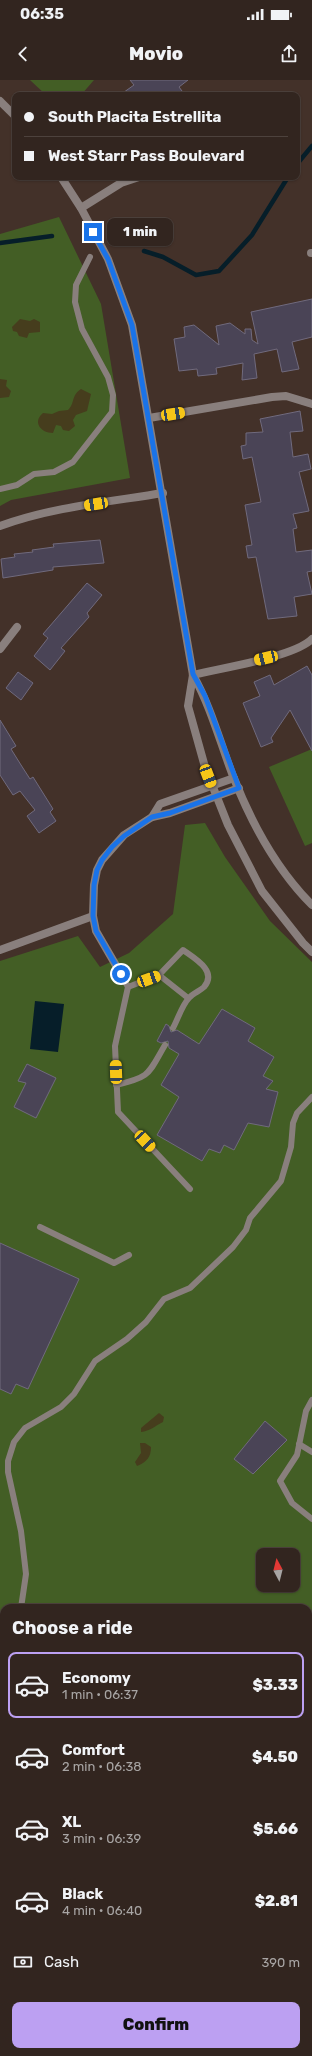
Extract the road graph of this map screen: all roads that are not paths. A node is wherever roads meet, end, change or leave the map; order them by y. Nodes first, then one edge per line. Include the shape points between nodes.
1 (0, 101) edge
2 (12, 113) edge
3 (63, 180) edge
4 (130, 180) edge
5 (81, 208) junction
6 (90, 256) dead end
7 (312, 404) edge
8 (148, 418) junction
9 (0, 488) edge
10 (163, 493) junction
11 (0, 526) edge
12 (17, 626) dead end
13 (312, 639) edge
14 (0, 649) edge
15 (193, 674) junction
16 (234, 778) junction
17 (212, 785) junction
18 (239, 788) junction
19 (216, 796) junction
20 (152, 817) junction
21 (312, 905) edge
22 (93, 916) junction
23 (0, 950) edge
24 (312, 952) edge
25 (121, 974) joint
26 (159, 976) junction
27 (128, 987) junction
28 (188, 998) junction
29 (173, 1028) dead end
30 (165, 1045) dead end
31 (116, 1085) junction
32 (312, 1097) edge
33 (190, 1189) dead end
34 (40, 1227) dead end
35 (129, 1255) dead end
36 (312, 1400) edge
37 (299, 1444) junction
38 (312, 1452) edge
39 (312, 1519) edge
40 (22, 1604) edge

1 - 2 street
3 - 5 street
4 - 5 street
5 - 8 street via 108,259 132,325
6 - 9 lane via 76,285 75,302 82,329 108,376 113,395 112,412 73,462 54,472 34,474 17,485
7 - 8 street via 286,396 272,397
8 - 10 street
10 - 11 street via 22,518
10 - 15 street
12 - 14 street
13 - 15 street via 306,645 290,652
15 - 16 street via 205,696
15 - 17 street via 188,706
16 - 17 street
16 - 18 street
17 - 19 street
17 - 20 street via 160,804
18 - 19 street
18 - 21 street via 260,835 287,876
19 - 20 street
19 - 24 street via 262,891
20 - 22 street via 124,836 102,860 94,885
22 - 23 street
22 - 25 street via 96,931
25 - 27 lane
26 - 27 lane
26 - 28 lane
26 - 28 lane via 183,950 208,972 209,978 204,987
27 - 31 lane via 115,1046
28 - 29 lane
30 - 31 lane via 147,1075
31 - 33 lane via 118,1112
32 - 40 lane via 297,1114 293,1123 291,1147 281,1181 250,1218 246,1230 233,1248 190,1288 164,1300 146,1322 127,1339 95,1361 74,1394 25,1428 14,1442 8,1461 8,1472 21,1531 26,1574
34 - 35 lane via 114,1263
36 - 37 lane via 306,1411
37 - 38 lane
37 - 39 lane via 297,1455 280,1481 292,1503

